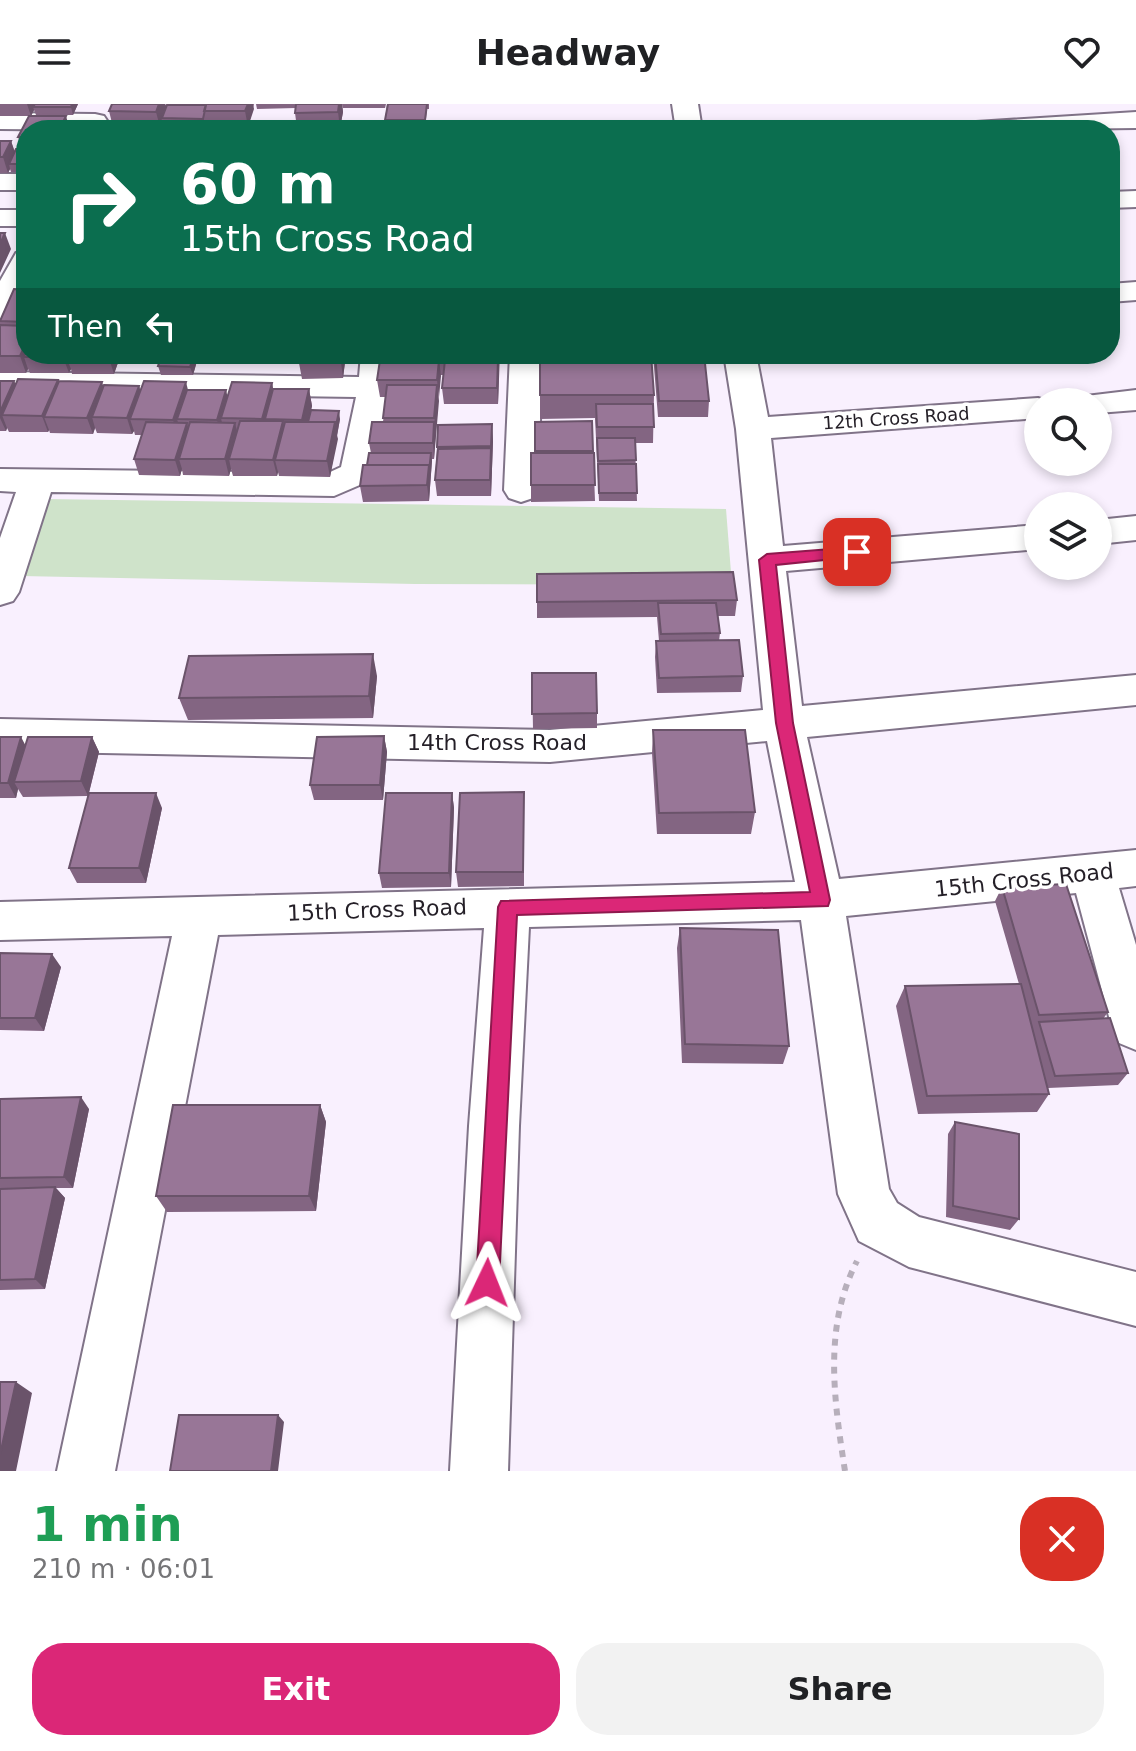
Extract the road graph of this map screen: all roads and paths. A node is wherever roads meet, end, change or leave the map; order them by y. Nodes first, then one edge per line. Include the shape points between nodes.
1 (96, 119) edge
2 (48, 120) edge
3 (526, 364) edge
4 (742, 364) edge
5 (375, 371) edge
6 (0, 382) edge
7 (1136, 400) edge
8 (1112, 402) edge
9 (1024, 409) edge
10 (753, 429) junction
11 (0, 480) edge
12 (37, 482) junction
13 (521, 490) dead end
14 (1136, 528) edge
15 (1112, 531) edge
16 (1024, 538) edge
17 (767, 560) junction
18 (0, 592) edge
19 (1136, 690) edge
20 (784, 723) junction
21 (0, 735) edge
22 (1114, 870) edge
23 (821, 900) junction
24 (508, 907) junction
25 (199, 915) junction
26 (0, 921) edge
27 (1136, 1028) edge
28 (909, 1241) junction
29 (1136, 1299) edge
30 (86, 1471) edge
31 (479, 1471) edge
32 (845, 1471) edge

1 - 2 street
3 - 13 street
4 - 10 street
5 - 6 street
5 - 12 street via 357,473 334,485
7 - 8 street
9 - 10 street, 12th Cross Road
10 - 17 street
11 - 12 street
12 - 18 street
14 - 15 street
16 - 17 street
17 - 20 street
19 - 20 street, 14th Cross Road
20 - 21 street, 14th Cross Road via 550,746
20 - 23 street
22 - 23 street, 15th Cross Road
22 - 27 street
23 - 24 street, 15th Cross Road
23 - 28 street via 864,1194 878,1222
24 - 25 street, 15th Cross Road
24 - 31 street
25 - 26 street, 15th Cross Road
25 - 30 street
28 - 29 street
28 - 32 path via 870,1243 845,1279 835,1330

